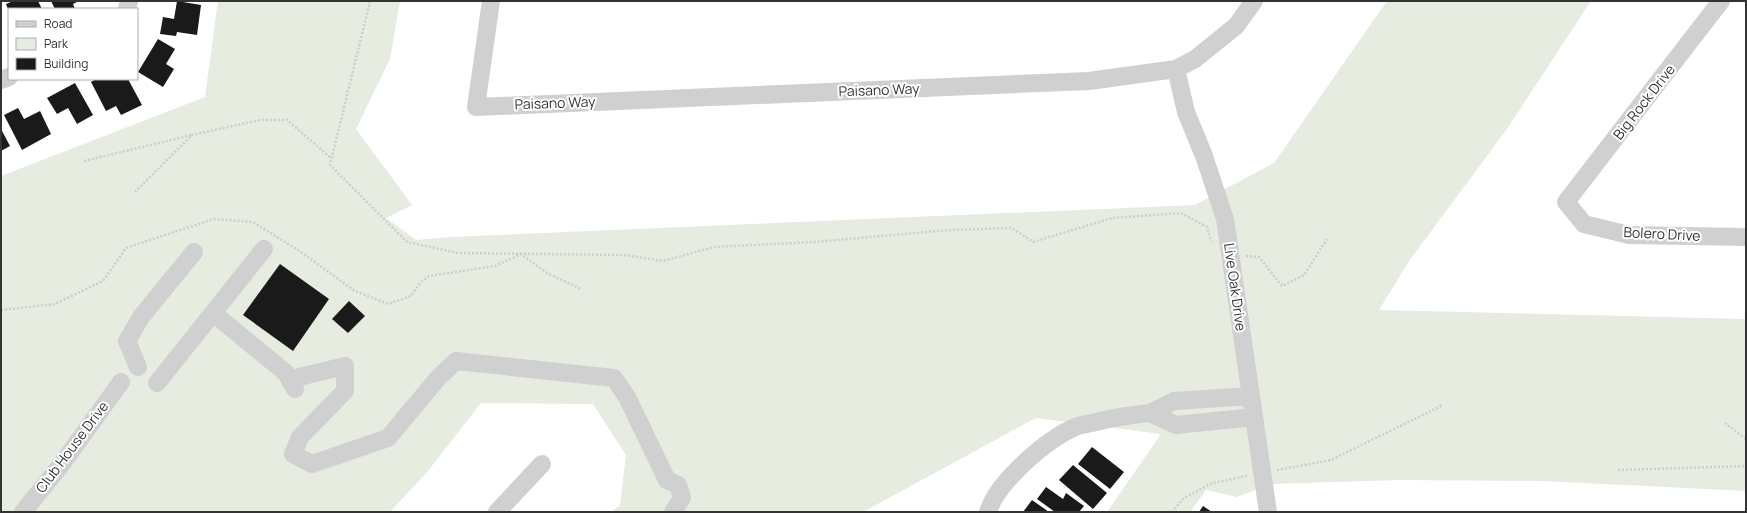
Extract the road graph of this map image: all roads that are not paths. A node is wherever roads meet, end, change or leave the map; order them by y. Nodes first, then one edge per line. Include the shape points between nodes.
1 (491, 1) edge
2 (1254, 1) edge
3 (1721, 1) edge
4 (1176, 69) junction
5 (1566, 202) joint
6 (1746, 237) edge
7 (264, 249) dead end
8 (194, 252) dead end
9 (213, 313) junction
10 (138, 367) dead end
11 (121, 382) dead end
12 (157, 383) dead end
13 (1251, 396) junction
14 (1186, 400) junction
15 (1150, 413) junction
16 (1254, 417) junction
17 (1189, 424) junction
18 (542, 464) dead end
19 (987, 510) edge
20 (22, 512) edge
21 (497, 512) edge
22 (673, 512) edge
23 (1268, 512) edge

1 - 4 street, Paisano Way via 476,107 1089,82
2 - 4 street, Paisano Way via 1236,26 1196,59
3 - 5 street, Big Rock Drive
4 - 13 street, Live Oak Drive via 1186,112 1225,219
5 - 6 street, Bolero Drive via 1584,224 1629,235
7 - 9 street
8 - 10 street via 141,317 127,341
9 - 12 street
9 - 22 street via 297,383 345,366 345,391 300,437 293,454 312,464 388,438 438,378 456,361 614,378 627,397 667,480 678,485 682,498
11 - 20 street, Club House Drive via 61,465
13 - 14 street
13 - 16 street, Live Oak Drive
14 - 15 street via 1174,401
14 - 17 street
15 - 17 street via 1176,425
15 - 19 street via 1111,418 1075,427 1037,452 1010,477
16 - 17 street
16 - 23 street, Live Oak Drive
18 - 21 street

